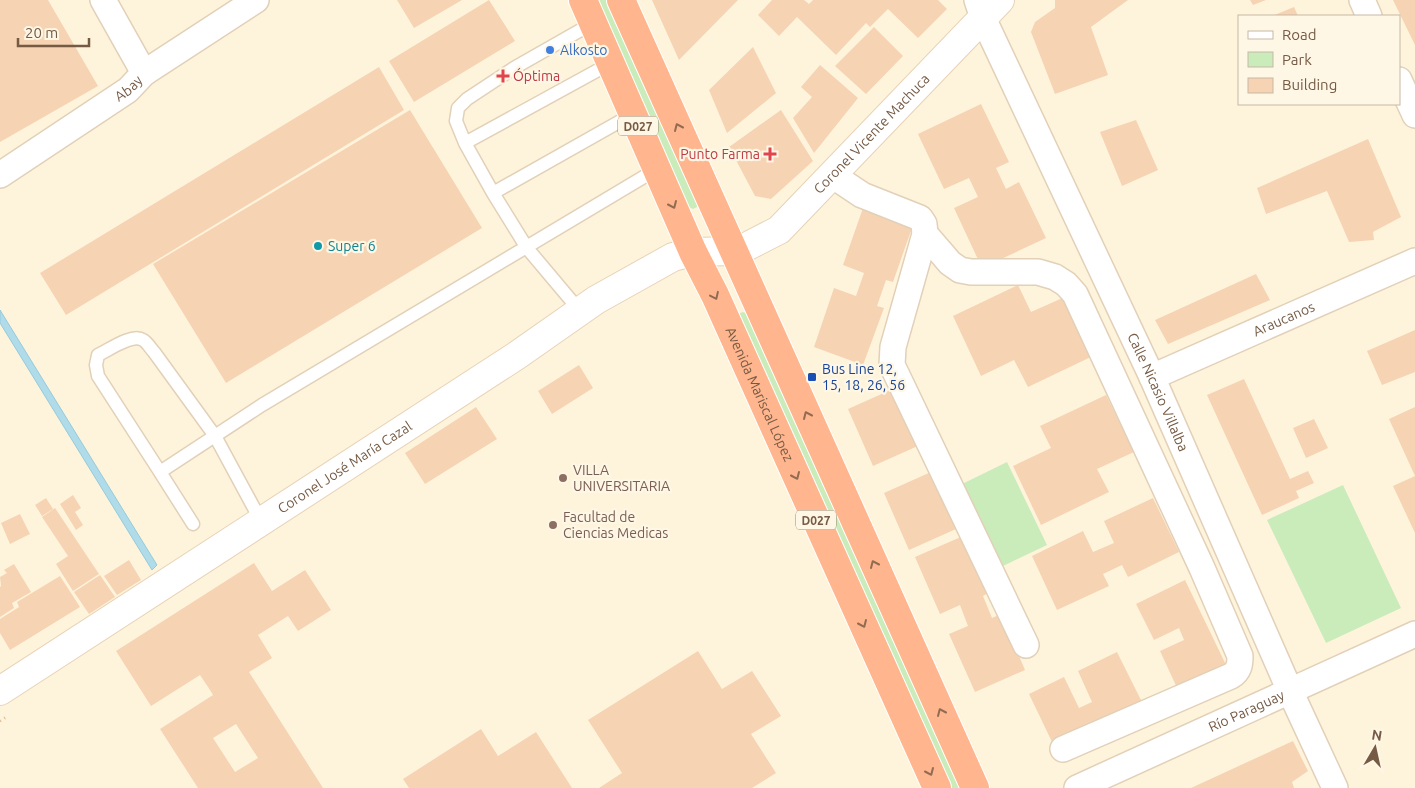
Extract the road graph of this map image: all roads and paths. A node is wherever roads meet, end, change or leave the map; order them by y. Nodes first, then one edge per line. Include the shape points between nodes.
1 (102, 0) edge
2 (256, 0) edge
3 (621, 0) edge
4 (1362, 0) edge
5 (987, 6) edge
6 (588, 12) edge
7 (1369, 15) edge
8 (610, 63) junction
9 (144, 73) junction
10 (1400, 82) edge
11 (633, 114) junction
12 (1415, 114) edge
13 (465, 143) junction
14 (657, 170) junction
15 (0, 175) edge
16 (832, 175) junction
17 (493, 193) junction
18 (925, 234) junction
19 (526, 248) junction
20 (733, 251) junction
21 (693, 252) junction
22 (1415, 261) edge
23 (580, 311) junction
24 (1152, 377) junction
25 (215, 436) junction
26 (160, 472) junction
27 (261, 521) junction
28 (193, 524) dead end
29 (1415, 634) edge
30 (1026, 645) dead end
31 (1290, 691) junction
32 (3, 696) edge
33 (0, 721) edge
34 (1063, 750) dead end
35 (937, 788) edge
36 (975, 788) edge
37 (1077, 788) edge
38 (1335, 788) edge

1 - 9 street
2 - 9 street, Abay
20 -> 3 highway, D027
4 - 7 street
5 - 16 street, Coronel Vicente Machuca
5 - 24 street, Calle Nicasio Villalba
6 - 8 highway, Avenida Mariscal López / D027
6 - 13 lane via 458,108 456,121
8 - 11 highway, Avenida Mariscal López / D027
8 - 13 lane
9 - 15 street, Abay via 128,90
10 - 12 street
11 - 14 highway, Avenida Mariscal López / D027
11 - 17 lane
13 - 17 lane
14 - 19 lane
14 -> 21 highway, Avenida Mariscal López / D027
16 - 18 street via 862,195 920,218
16 - 20 street, Coronel Vicente Machuca via 779,230
17 - 19 lane
18 - 30 street via 892,347 892,365
18 - 34 street via 960,270 1038,272 1055,277 1075,294 1240,656 1237,672 1231,676
19 - 23 lane
19 - 25 lane
20 - 21 street, Coronel José María Cazal
36 -> 20 highway, D027
21 - 23 street, Coronel José María Cazal via 673,257
21 -> 35 highway, Avenida Mariscal López / D027
22 - 24 street, Araucanos
23 - 27 street, Coronel José María Cazal
24 - 31 street, Calle Nicasio Villalba
25 - 26 lane
25 - 26 lane via 143,340 126,340 98,355 98,376
25 - 27 lane
26 - 28 lane
27 - 32 street, Coronel José María Cazal
29 - 31 street, Río Paraguay
31 - 37 street, Río Paraguay
31 - 38 street, Calle Nicasio Villalba
32 - 33 path

